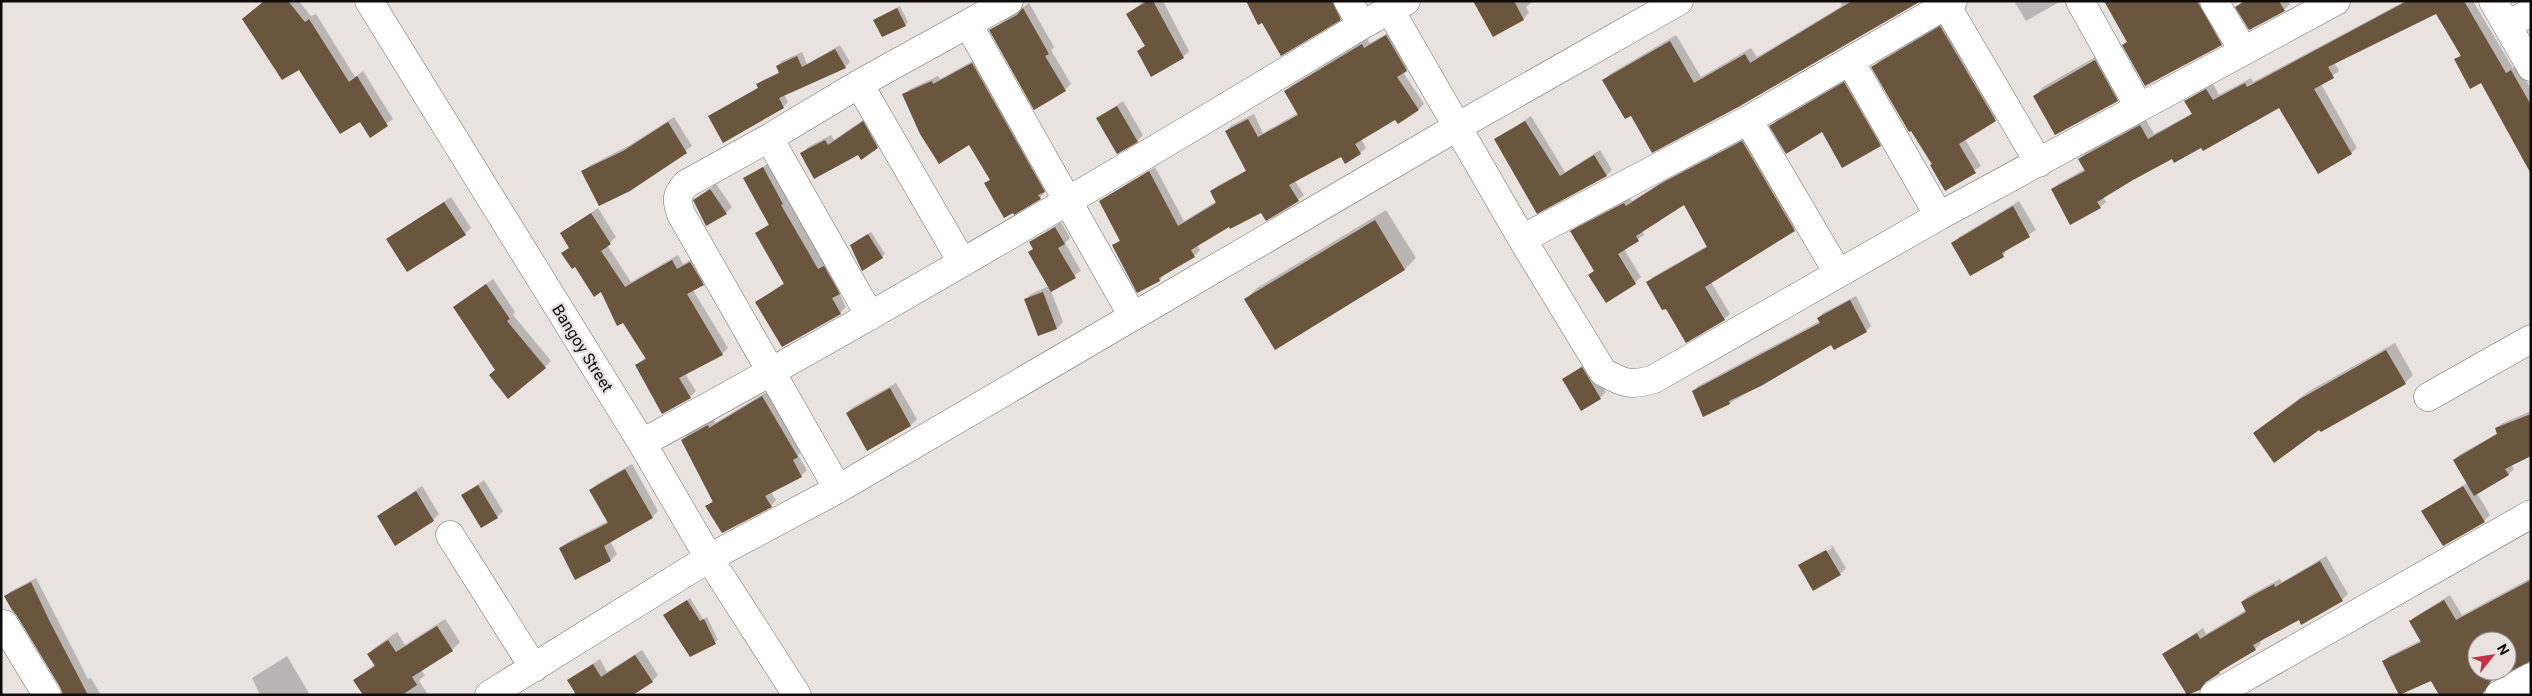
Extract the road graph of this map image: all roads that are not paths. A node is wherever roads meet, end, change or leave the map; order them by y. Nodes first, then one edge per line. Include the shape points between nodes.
1 (369, 1) edge
2 (1009, 1) edge
3 (1348, 1) edge
4 (1679, 1) edge
5 (2080, 1) edge
6 (2214, 1) edge
7 (2336, 1) edge
8 (2493, 1) edge
9 (1950, 3) edge
10 (1398, 6) edge
11 (2531, 12) edge
12 (968, 24) junction
13 (1362, 25) junction
14 (2507, 25) junction
15 (2243, 50) junction
16 (1850, 61) junction
17 (2531, 67) edge
18 (859, 84) junction
19 (2139, 106) junction
20 (1748, 120) junction
21 (1456, 127) junction
22 (769, 138) junction
23 (2039, 163) junction
24 (1068, 203) junction
25 (1939, 216) junction
26 (1522, 239) junction
27 (962, 262) junction
28 (1838, 273) junction
29 (1132, 315) junction
30 (870, 316) junction
31 (2531, 339) edge
32 (771, 373) junction
33 (2428, 397) dead end
34 (642, 443) junction
35 (838, 488) junction
36 (2531, 514) edge
37 (450, 534) dead end
38 (709, 558) junction
39 (4, 624) dead end
40 (534, 668) junction
41 (2531, 677) edge
42 (47, 695) edge
43 (489, 695) edge
44 (797, 695) edge
45 (2214, 695) edge
46 (2499, 695) edge

1 - 34 street, Bangoy Street
2 - 12 street
3 - 13 street
4 - 21 street
5 - 19 street
6 - 15 street
7 - 15 street
8 - 14 street
9 - 16 street
9 - 23 street
10 - 13 street
10 - 21 street
11 - 14 street
12 - 18 street
12 - 24 street
13 - 24 street
14 - 17 street
15 - 19 street
16 - 20 street
16 - 25 street
18 - 22 street
18 - 27 street
19 - 23 street
20 - 26 street
20 - 28 street
21 - 26 street
21 - 29 street
22 - 30 street
22 - 32 street via 686,184 676,199 681,214
23 - 25 street
24 - 27 street
24 - 29 street
25 - 28 street
26 - 28 street via 1603,372 1620,382 1634,385 1654,379
27 - 30 street
29 - 35 street
30 - 32 street
31 - 33 street
32 - 34 street
32 - 35 street
34 - 38 street, Bangoy Street
35 - 38 street
36 - 45 street
37 - 40 street
38 - 40 street
38 - 44 street, Bangoy Street
39 - 42 street
40 - 43 street
41 - 46 street

